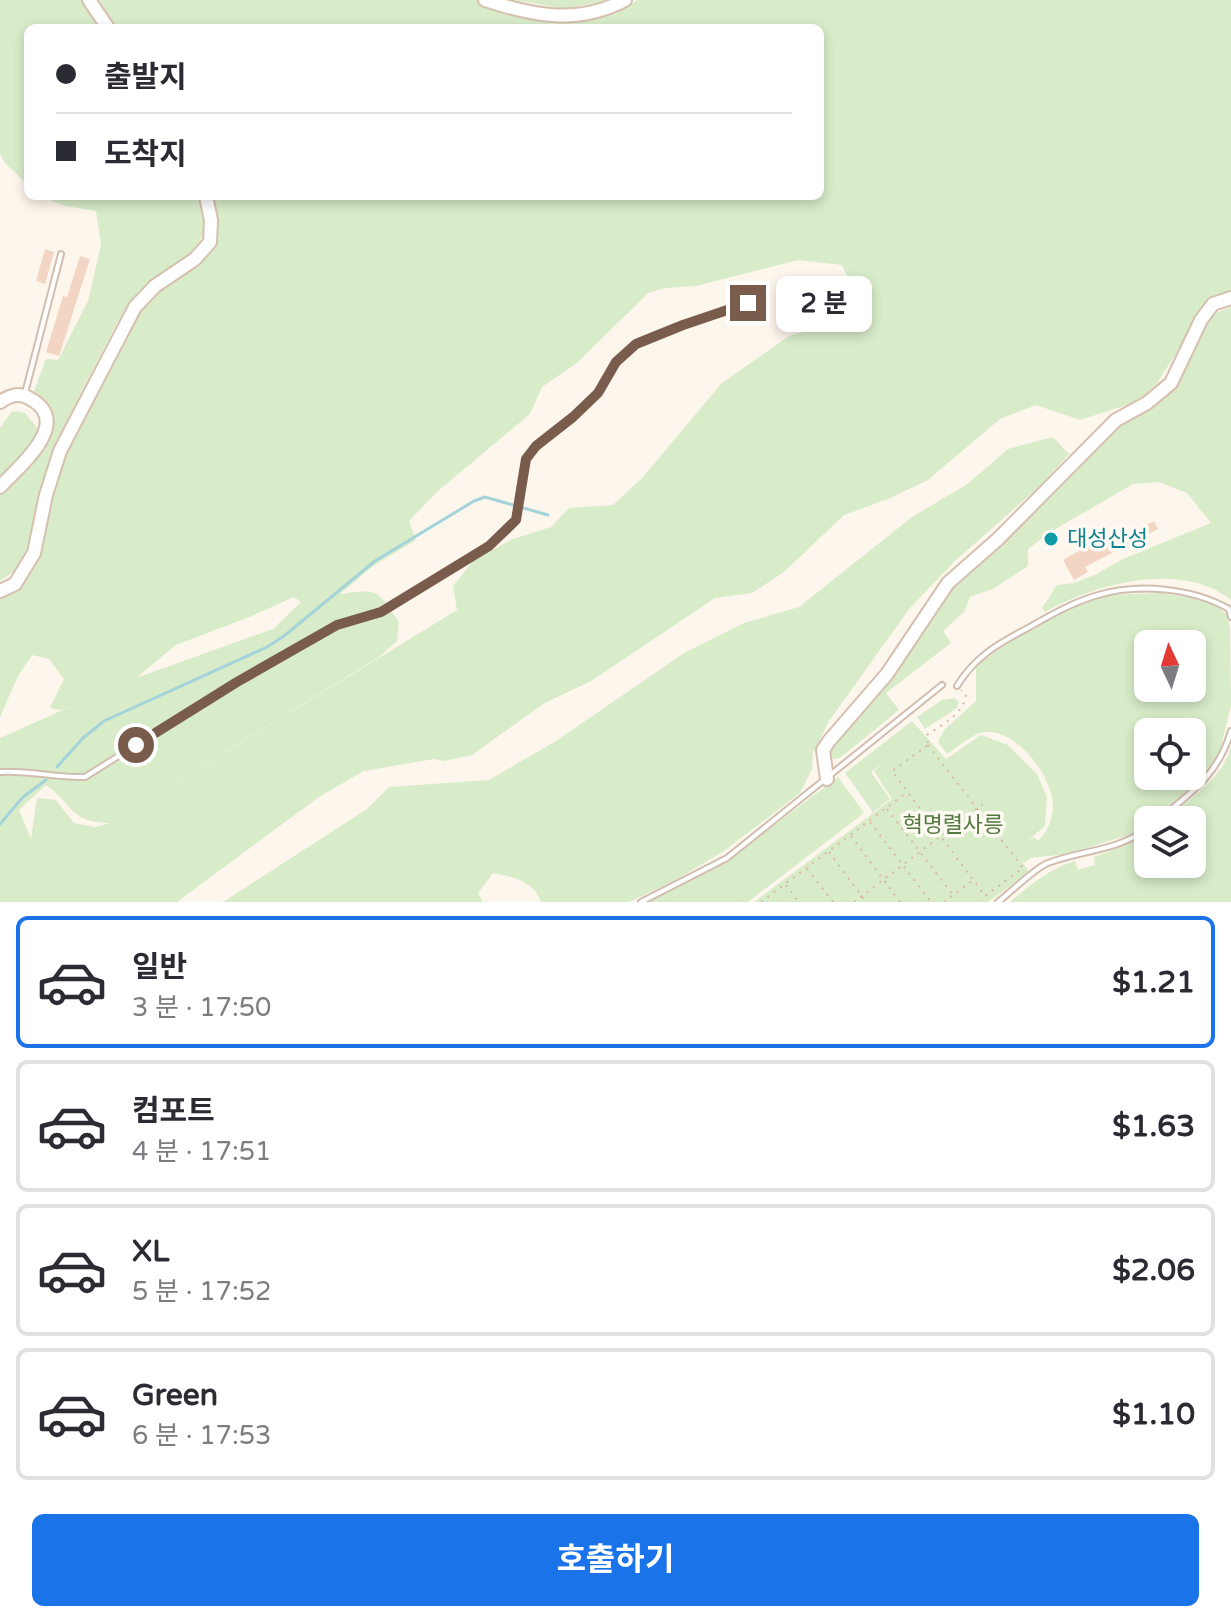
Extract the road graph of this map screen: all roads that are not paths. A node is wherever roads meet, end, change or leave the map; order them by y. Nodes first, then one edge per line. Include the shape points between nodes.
1 (89, 0) edge
2 (485, 0) edge
3 (625, 0) edge
4 (105, 24) edge
5 (207, 200) edge
6 (61, 254) dead end
7 (1231, 298) edge
8 (748, 303) dead end
9 (25, 395) junction
10 (0, 402) edge
11 (0, 487) edge
12 (0, 591) edge
13 (1231, 617) edge
14 (942, 685) dead end
15 (957, 686) road end
16 (1231, 731) edge
17 (0, 772) edge
18 (827, 779) junction
19 (1175, 806) edge
20 (1134, 838) edge
21 (641, 902) edge
22 (998, 902) edge

1 - 4 street
2 - 3 street via 555,18 589,14
5 - 12 street via 210,242 135,307 60,451 34,553 15,584
6 - 9 lane
7 - 18 street via 1213,304 1201,320 1171,383 1116,420 948,583 887,674 823,750
8 - 17 lane via 636,344 616,362 598,393 526,459 516,520 489,546 381,612 324,632 85,777
9 - 10 street via 10,395
9 - 11 street via 46,413 47,427 38,447
13 - 15 lane via 1229,609 1215,601 1161,589 1098,595 1001,642 969,667
14 - 18 lane
16 - 19 lane via 1208,778
18 - 21 lane via 727,858
20 - 22 lane via 1045,864

